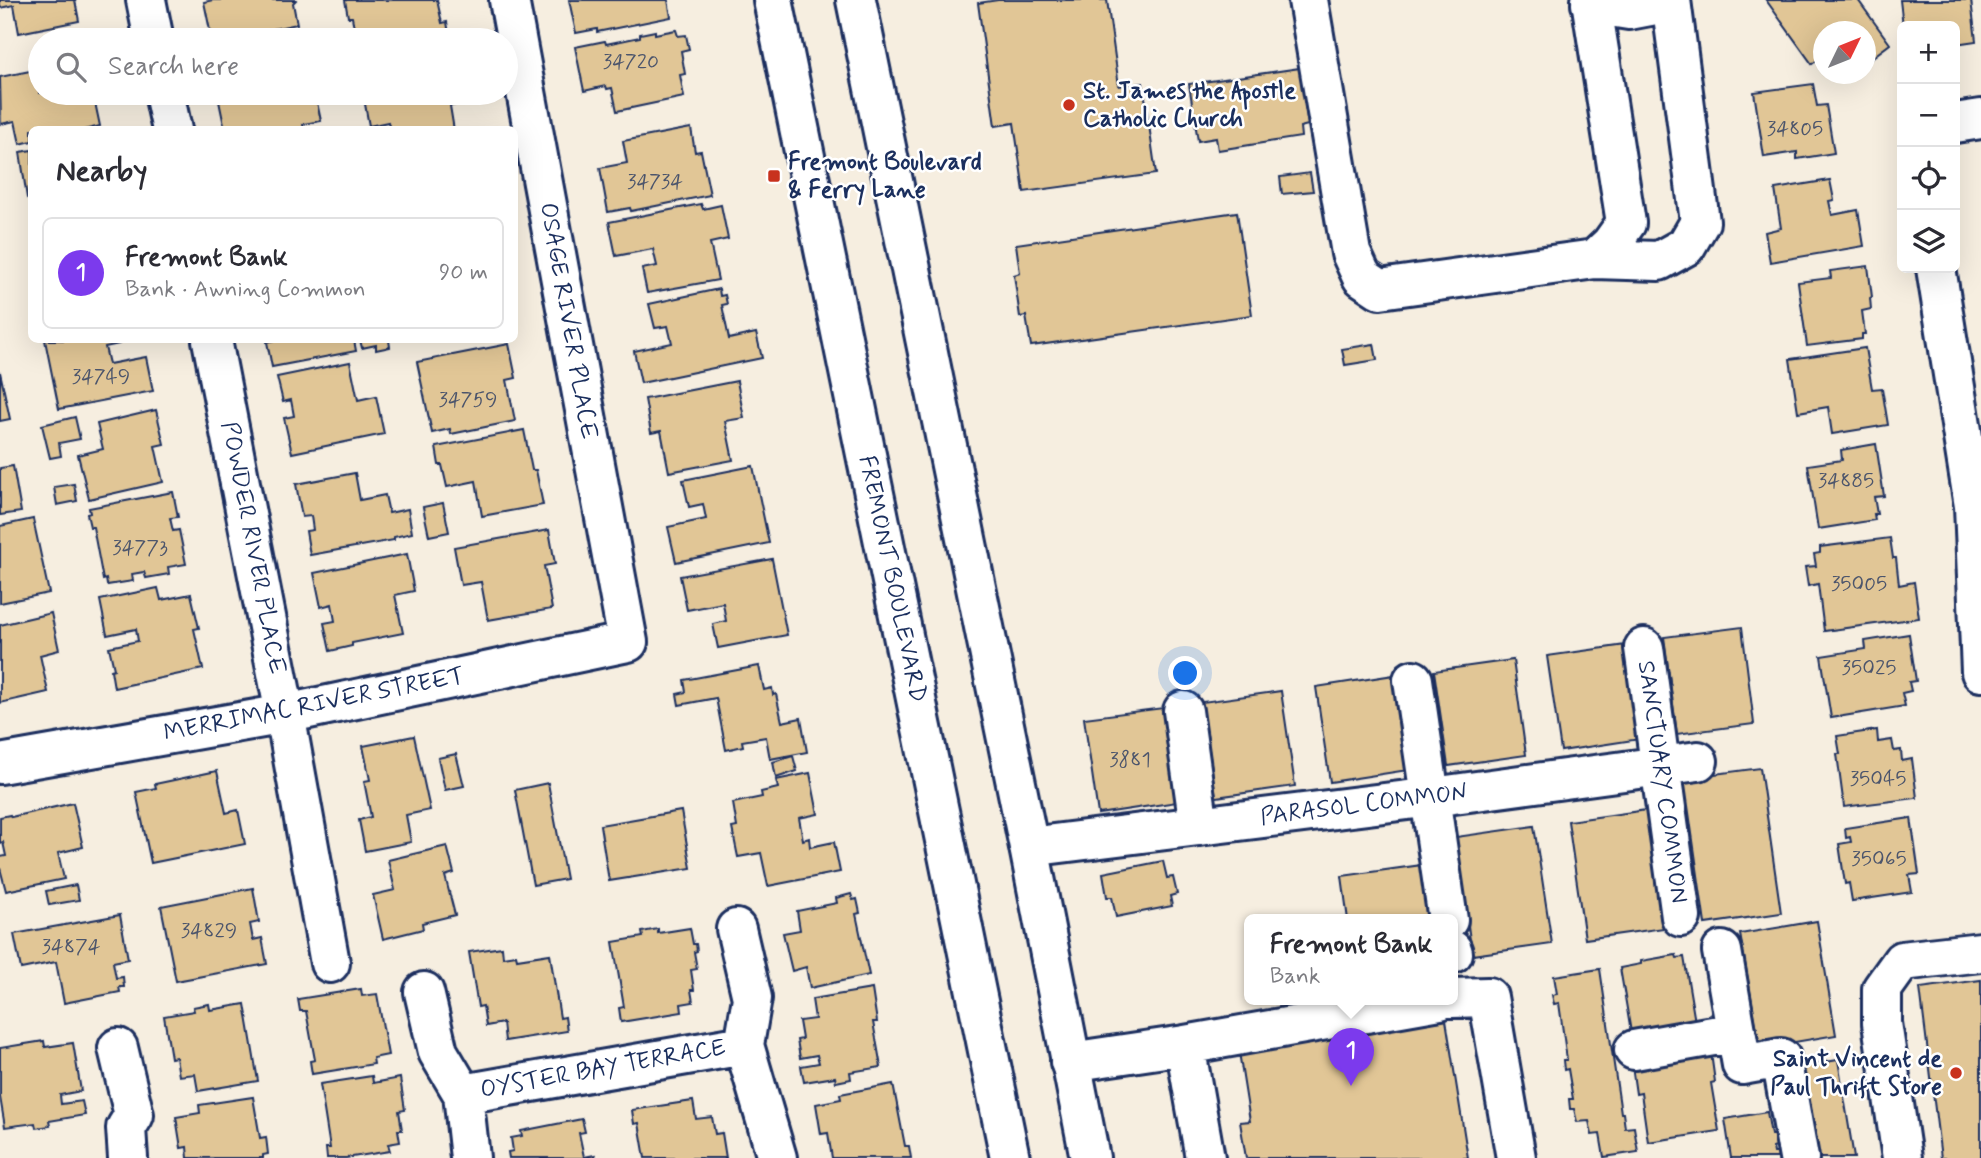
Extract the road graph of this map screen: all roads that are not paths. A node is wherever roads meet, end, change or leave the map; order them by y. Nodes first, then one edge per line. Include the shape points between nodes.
1 (146, 0) edge
2 (509, 0) edge
3 (773, 0) edge
4 (856, 0) edge
5 (1308, 0) edge
6 (1671, 1) edge
7 (1591, 2) edge
8 (152, 28) edge
9 (514, 28) edge
10 (518, 49) edge
11 (167, 105) edge
12 (1981, 119) edge
13 (1960, 122) edge
14 (171, 126) edge
15 (1595, 260) junction
16 (1937, 273) edge
17 (213, 343) edge
18 (1977, 505) edge
19 (628, 642) joint
20 (1644, 648) dead end
21 (1981, 671) edge
22 (1413, 680) dead end
23 (1183, 711) dead end
24 (285, 714) junction
25 (1698, 761) dead end
26 (0, 764) edge
27 (1659, 766) junction
28 (1432, 797) junction
29 (1199, 826) junction
30 (1029, 847) junction
31 (1447, 914) edge
32 (1681, 916) dead end
33 (736, 929) dead end
34 (1722, 951) dead end
35 (1981, 952) edge
36 (330, 963) dead end
37 (424, 992) dead end
38 (1458, 998) edge
39 (1412, 1005) edge
40 (1737, 1032) junction
41 (744, 1045) junction
42 (1185, 1045) junction
43 (118, 1048) dead end
44 (1634, 1050) dead end
45 (1070, 1062) junction
46 (463, 1094) junction
47 (128, 1158) edge
48 (470, 1158) edge
49 (777, 1158) edge
50 (1010, 1158) edge
51 (1090, 1158) edge
52 (1205, 1158) edge
53 (1516, 1158) edge
54 (1798, 1158) edge
55 (1902, 1158) edge

1 - 8 street
2 - 9 street, OSAGE RIVER PLACE
3 - 50 street, FREMONT BOULEVARD
4 - 30 street
5 - 15 street via 1347,236 1362,277 1380,289
6 - 7 street via 1629,10
6 - 15 street via 1700,222 1686,246 1659,261
7 - 15 street via 1626,223
10 - 19 street, OSAGE RIVER PLACE
11 - 14 street
12 - 13 street
16 - 18 street
17 - 24 street, POWDER RIVER PLACE
18 - 21 street
19 - 24 street, MERRIMAC RIVER STREET
20 - 27 street, SANCTUARY COMMON
22 - 28 street
23 - 29 street
24 - 26 street, MERRIMAC RIVER STREET
24 - 36 street, POWDER RIVER PLACE
25 - 27 street, PARASOL COMMON
27 - 28 street, PARASOL COMMON
27 - 32 street, SANCTUARY COMMON
28 - 29 street, PARASOL COMMON
28 - 31 street
29 - 30 street, PARASOL COMMON
30 - 45 street
33 - 41 street via 752,998
34 - 40 street
35 - 55 street via 1902,961 1882,989 1882,1023
37 - 46 street, OYSTER BAY TERRACE via 438,1052
38 - 53 street via 1488,997
39 - 42 street
40 - 44 street
40 - 54 street via 1742,1065 1781,1058
41 - 46 street, OYSTER BAY TERRACE
41 - 49 street
42 - 45 street
42 - 52 street
43 - 47 street via 134,1115 126,1128
45 - 51 street
46 - 48 street, OYSTER BAY TERRACE

